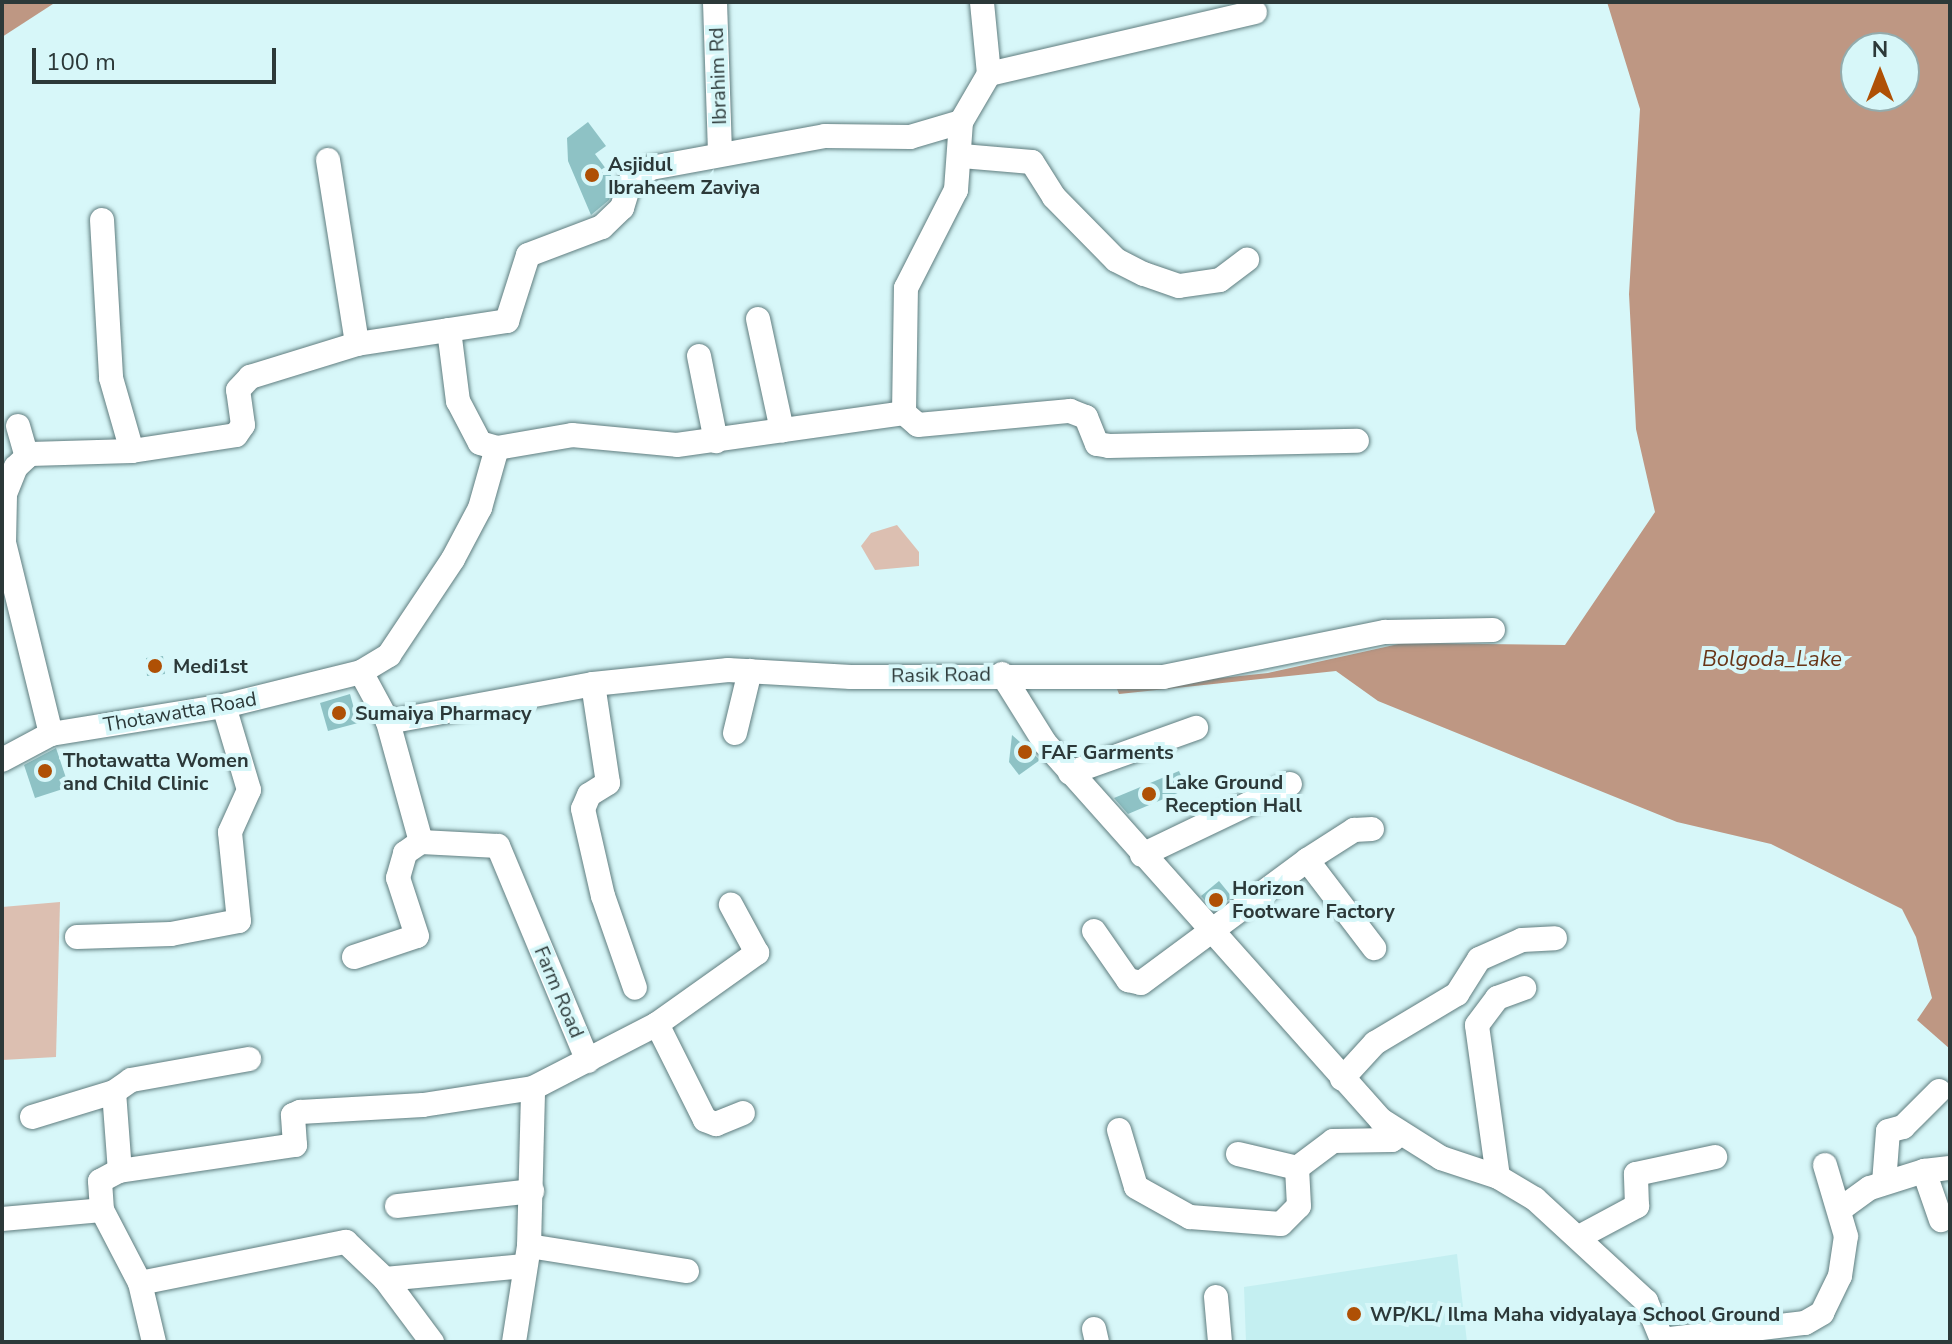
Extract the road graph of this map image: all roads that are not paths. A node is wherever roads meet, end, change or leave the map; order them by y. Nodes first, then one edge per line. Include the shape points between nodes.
1 (715, 2) edge
2 (982, 2) edge
3 (1255, 12) dead end
4 (989, 74) junction
5 (961, 122) junction
6 (720, 151) junction
7 (962, 156) junction
8 (328, 160) dead end
9 (102, 220) dead end
10 (1247, 260) dead end
11 (758, 319) dead end
12 (449, 330) junction
13 (357, 344) junction
14 (699, 356) dead end
15 (904, 413) junction
16 (18, 426) dead end
17 (782, 430) junction
18 (716, 441) junction
19 (1357, 441) dead end
20 (497, 448) junction
21 (132, 451) junction
22 (27, 457) junction
23 (4, 493) edge
24 (1493, 630) dead end
25 (750, 671) junction
26 (361, 672) junction
27 (1002, 674) junction
28 (593, 684) junction
29 (224, 706) junction
30 (388, 722) junction
31 (1196, 728) dead end
32 (735, 733) dead end
33 (51, 734) junction
34 (2, 760) edge
35 (1070, 773) junction
36 (1290, 784) dead end
37 (1372, 829) dead end
38 (421, 842) junction
39 (1142, 855) junction
40 (1307, 860) junction
41 (731, 905) dead end
42 (1211, 928) junction
43 (1094, 931) dead end
44 (77, 937) dead end
45 (1555, 938) dead end
46 (1374, 948) dead end
47 (354, 957) dead end
48 (635, 988) dead end
49 (1524, 988) dead end
50 (657, 1024) junction
51 (249, 1059) dead end
52 (588, 1061) junction
53 (1342, 1079) junction
54 (533, 1088) junction
55 (1939, 1091) dead end
56 (114, 1092) junction
57 (743, 1113) dead end
58 (32, 1117) dead end
59 (1119, 1130) dead end
60 (1401, 1133) junction
61 (1238, 1154) dead end
62 (1715, 1157) dead end
63 (1825, 1165) dead end
64 (1297, 1168) junction
65 (1950, 1168) edge
66 (120, 1171) junction
67 (1924, 1171) junction
68 (1498, 1177) junction
69 (1884, 1183) junction
70 (532, 1191) junction
71 (397, 1206) dead end
72 (1842, 1208) junction
73 (102, 1210) junction
74 (2, 1219) edge
75 (1941, 1220) dead end
76 (1579, 1237) junction
77 (527, 1256) junction
78 (687, 1271) dead end
79 (385, 1279) junction
80 (140, 1283) junction
81 (1216, 1297) dead end
82 (1663, 1341) edge
83 (154, 1342) edge
84 (432, 1342) edge
85 (514, 1342) edge
86 (1220, 1342) edge

1 - 6 street, Ibrahim Rd
2 - 4 street
3 - 4 street
4 - 5 street
5 - 6 street via 910,137 825,136
5 - 7 street
6 - 12 street via 651,168 630,182 622,208 602,227 528,255 507,321
7 - 10 street via 1032,162 1054,197 1116,260 1144,274 1179,286 1220,280
7 - 15 street via 956,190 906,288
8 - 13 street
9 - 21 street via 111,378
11 - 17 street
12 - 13 street
12 - 20 street via 458,401 480,443
13 - 21 street via 250,377 238,390 243,425 236,435
14 - 18 street
15 - 17 street
15 - 19 street via 918,425 1070,411 1086,417 1097,444 1109,446
16 - 22 street
17 - 18 street
18 - 20 street via 677,445 572,435
20 - 26 street via 480,508 453,559 389,655
21 - 22 street
22 - 23 street
23 - 33 street via 4,543
24 - 27 street, Rasik Road via 1385,632 1190,676
25 - 27 street, Rasik Road
25 - 28 street, Rasik Road
25 - 32 street
26 - 29 street, Thotawatta Road
26 - 30 street
27 - 35 street
28 - 30 street, Rasik Road
28 - 48 street via 608,783 589,795 583,809 603,896
29 - 33 street, Thotawatta Road
29 - 44 street via 249,790 230,832 239,921 171,934
30 - 38 street
31 - 35 street
33 - 34 street, Thotawatta Road
35 - 39 street
36 - 39 street
37 - 40 street via 1354,830
38 - 47 street via 405,853 398,878 417,936
38 - 52 street, Farm Road via 498,846
39 - 42 street
40 - 42 street
40 - 46 street
41 - 50 street via 757,953
42 - 43 street via 1135,985
42 - 53 street
45 - 53 street via 1522,940 1479,959 1457,994 1375,1043
49 - 68 street via 1497,998 1477,1025
50 - 52 street
50 - 57 street via 705,1120 716,1124
51 - 56 street via 131,1080
52 - 54 street, Farm Road
53 - 60 street
54 - 66 street, Farm Road via 423,1105 300,1112 293,1115 295,1145
54 - 70 street
55 - 69 street via 1903,1127 1888,1131
56 - 58 street
56 - 66 street
59 - 64 street via 1136,1187 1190,1217 1281,1224 1299,1206
60 - 64 street via 1392,1140 1333,1141
60 - 68 street via 1441,1158
61 - 64 street
62 - 76 street via 1636,1174 1637,1206 1608,1216
63 - 72 street
65 - 67 street
66 - 73 street via 100,1181
67 - 69 street
67 - 75 street
68 - 76 street via 1535,1199
69 - 72 street
70 - 71 street
70 - 77 street
72 - 82 street via 1840,1276 1822,1313 1805,1323
73 - 74 street
73 - 80 street
76 - 82 street via 1646,1301
77 - 78 street
77 - 79 street
77 - 85 street
79 - 80 street via 356,1248 337,1242
79 - 84 street
80 - 83 street
81 - 86 street

